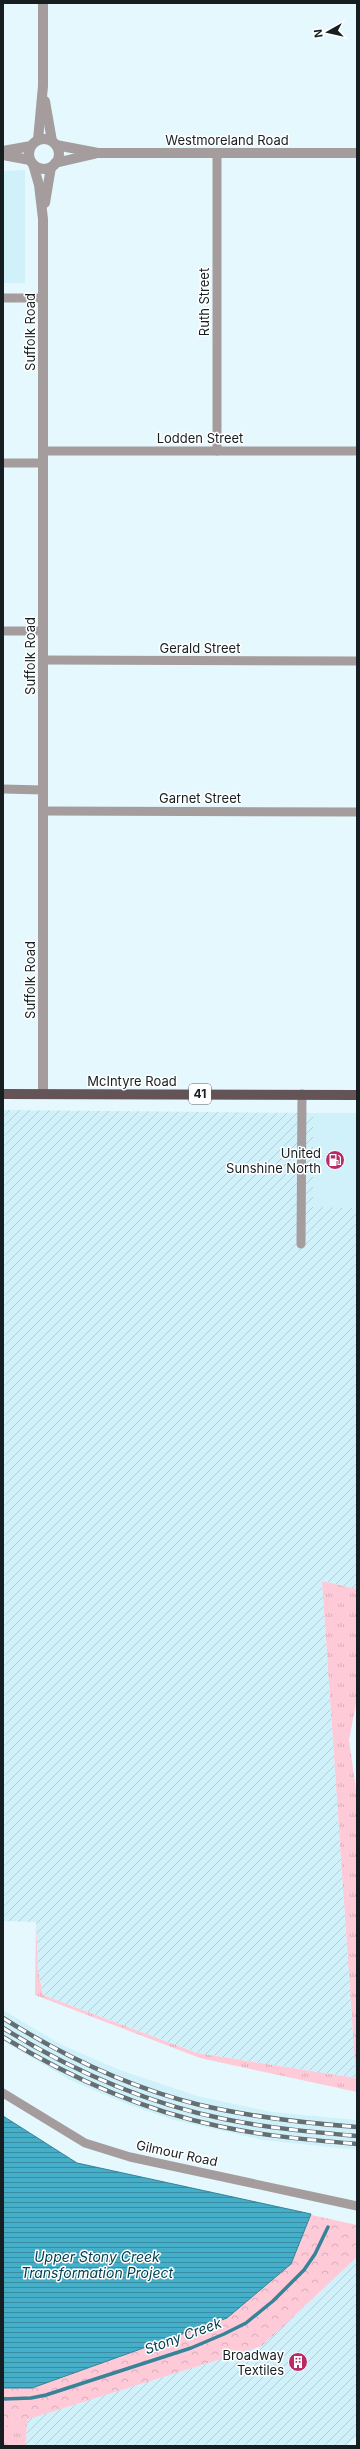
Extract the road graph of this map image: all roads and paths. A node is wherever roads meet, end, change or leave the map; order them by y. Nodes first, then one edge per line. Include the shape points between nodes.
1 (43, 3) edge
2 (43, 86) junction
3 (34, 143) junction
4 (54, 143) junction
5 (3, 151) edge
6 (98, 153) junction
7 (217, 153) junction
8 (357, 153) edge
9 (3, 155) edge
10 (32, 162) junction
11 (53, 165) junction
12 (43, 218) junction
13 (3, 298) edge
14 (43, 298) junction
15 (43, 451) junction
16 (217, 451) junction
17 (357, 451) edge
18 (3, 463) edge
19 (42, 463) junction
20 (3, 631) edge
21 (43, 631) junction
22 (43, 660) junction
23 (357, 661) edge
24 (3, 789) edge
25 (43, 790) junction
26 (43, 811) junction
27 (357, 812) edge
28 (43, 1093) junction
29 (3, 1094) edge
30 (302, 1094) junction
31 (357, 1095) edge
32 (301, 1244) dead end
33 (3, 2093) edge
34 (357, 2206) edge

1 - 2 street
2 - 3 street
2 - 4 street
3 - 4 street via 43,139
3 - 5 street
3 - 10 street
4 - 6 street, Westmoreland Road
4 - 11 street via 59,154
6 - 7 street, Westmoreland Road
6 - 11 street, Westmoreland Road
7 - 8 street, Westmoreland Road
7 - 16 street, Ruth Street
9 - 10 street
10 - 11 street via 42,168
10 - 12 street, Suffolk Road via 39,185
11 - 12 street, Suffolk Road
12 - 14 street, Suffolk Road
13 - 14 street
14 - 15 street, Suffolk Road
15 - 16 street, Lodden Street
15 - 19 street, Suffolk Road
16 - 17 street, Lodden Street
18 - 19 street
19 - 21 street, Suffolk Road
20 - 21 street
21 - 22 street, Suffolk Road
22 - 23 street, Gerald Street
22 - 25 street, Suffolk Road
24 - 25 street
25 - 26 street, Suffolk Road
26 - 27 street, Garnet Street
26 - 28 street, Suffolk Road
28 - 29 main road, McIntyre Road / 41
28 - 30 main road, McIntyre Road / 41
30 - 31 main road, McIntyre Road / 41
30 - 32 street
33 - 34 street, Gilmour Road via 85,2143 130,2156

